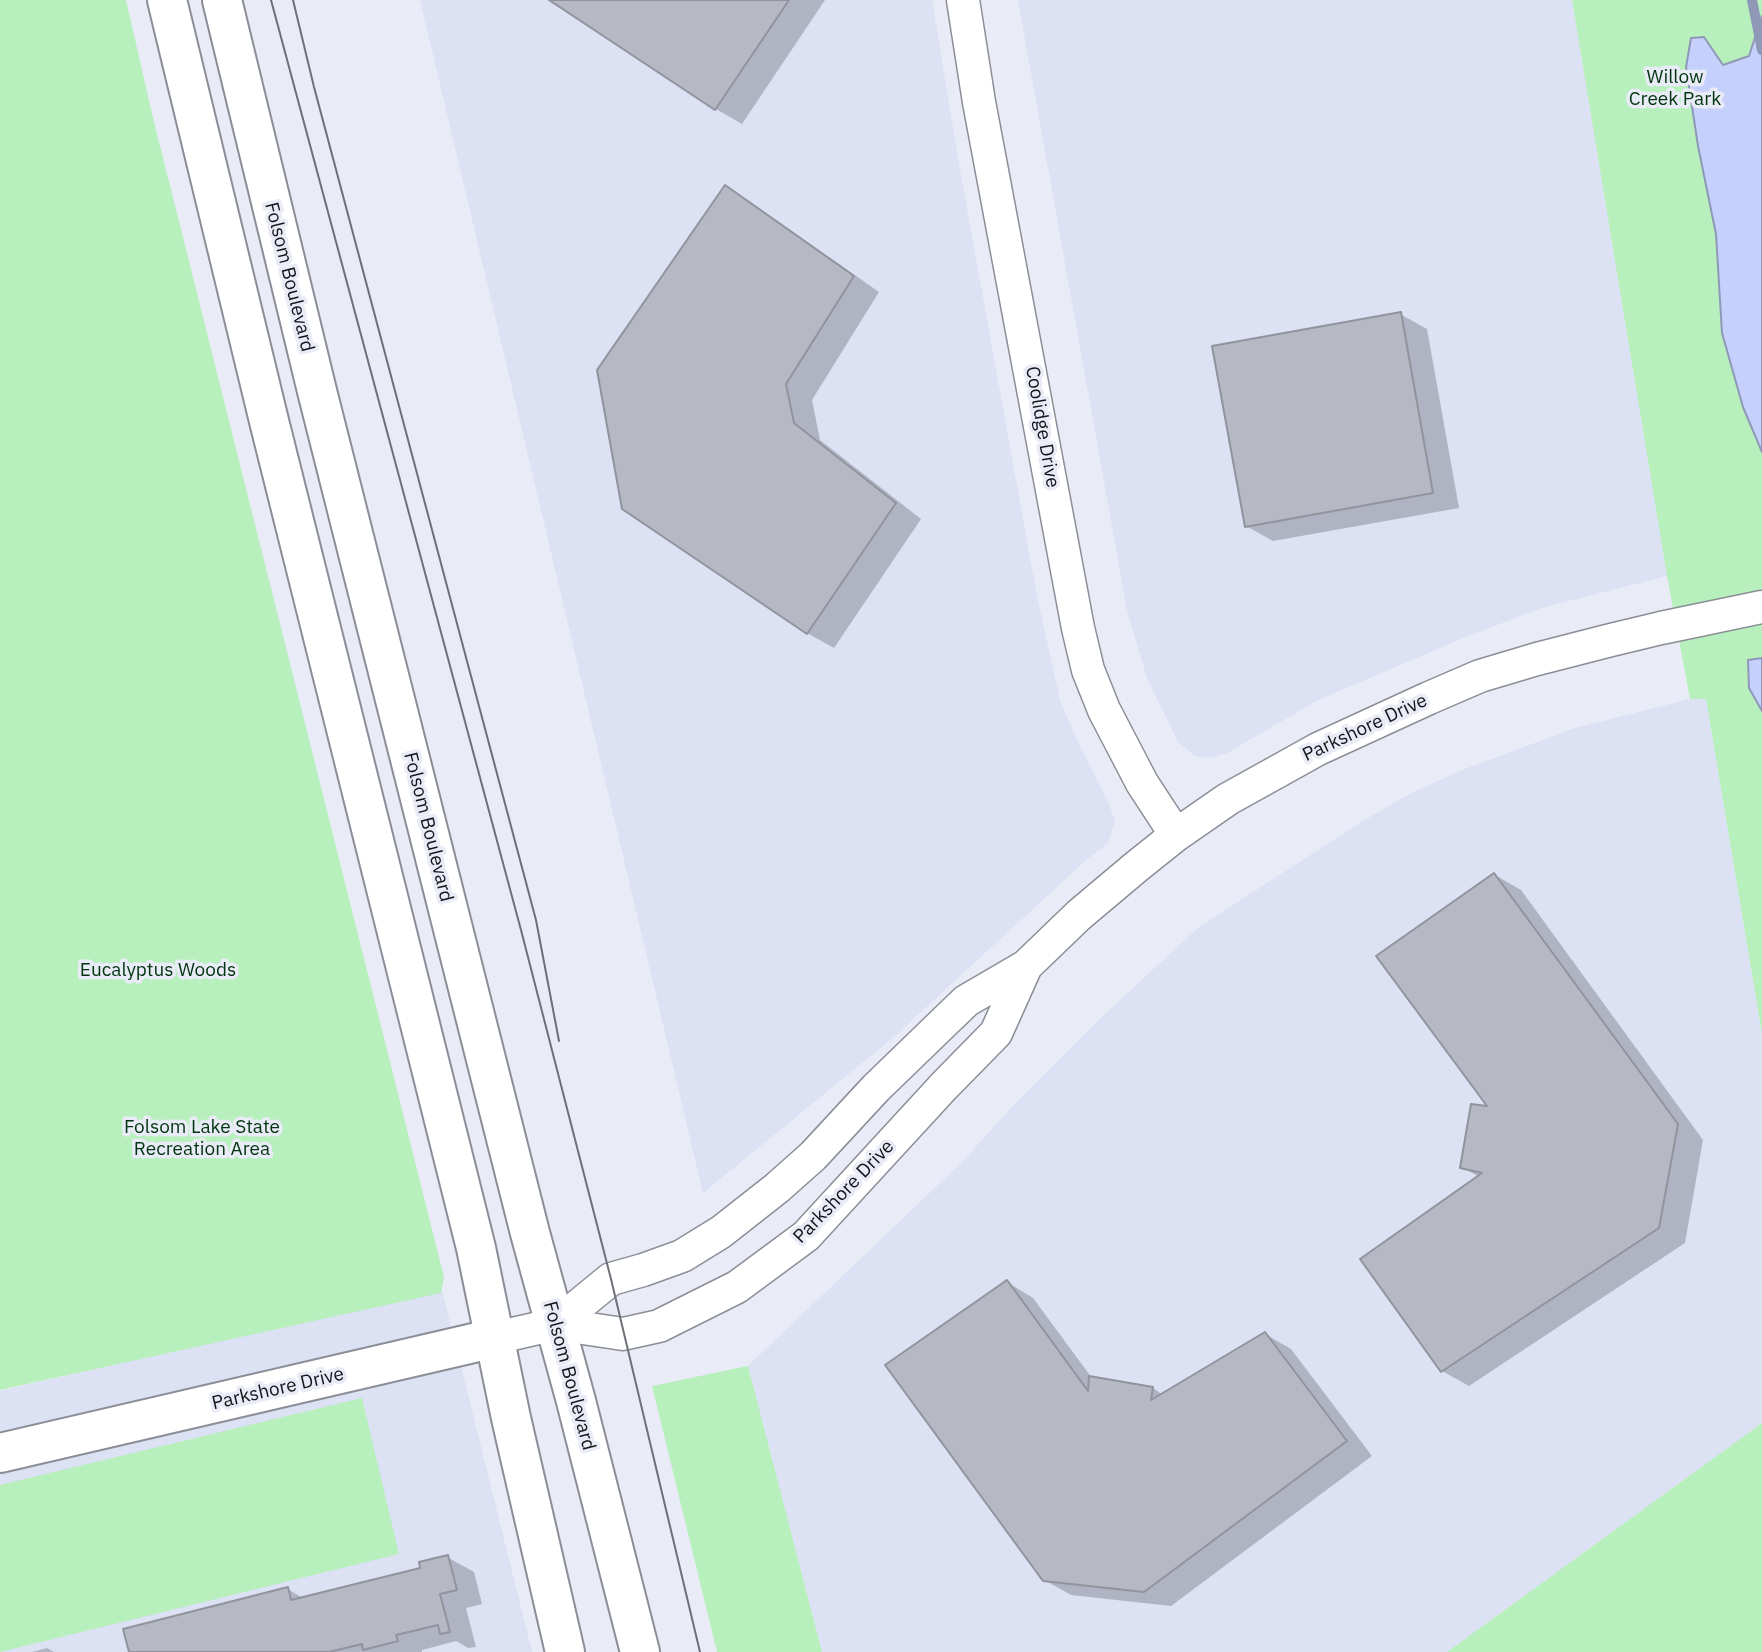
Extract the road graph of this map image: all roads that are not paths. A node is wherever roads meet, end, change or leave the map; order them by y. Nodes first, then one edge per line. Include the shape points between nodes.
1 (167, 0) edge
2 (222, 0) edge
3 (963, 0) edge
4 (1762, 607) edge
5 (1176, 835) junction
6 (1026, 966) junction
7 (556, 1324) junction
8 (495, 1338) junction
9 (0, 1453) edge
10 (565, 1652) edge
11 (640, 1652) edge

1 - 8 main road
2 - 7 main road, Folsom Boulevard via 317,391
3 - 5 street, Coolidge Drive via 1088,670 1142,783
4 - 5 street, Parkshore Drive via 1661,628 1480,676 1318,749 1228,799
5 - 6 street, Parkshore Drive via 1079,915
6 - 7 street, Parkshore Drive via 966,1001 813,1156 722,1232 682,1256 611,1279
6 - 7 street, Parkshore Drive via 996,1033 806,1236 737,1287 659,1326 623,1335
7 - 8 street, Parkshore Drive
7 - 11 main road, Folsom Boulevard
8 - 9 main road, Parkshore Drive
8 - 10 main road

